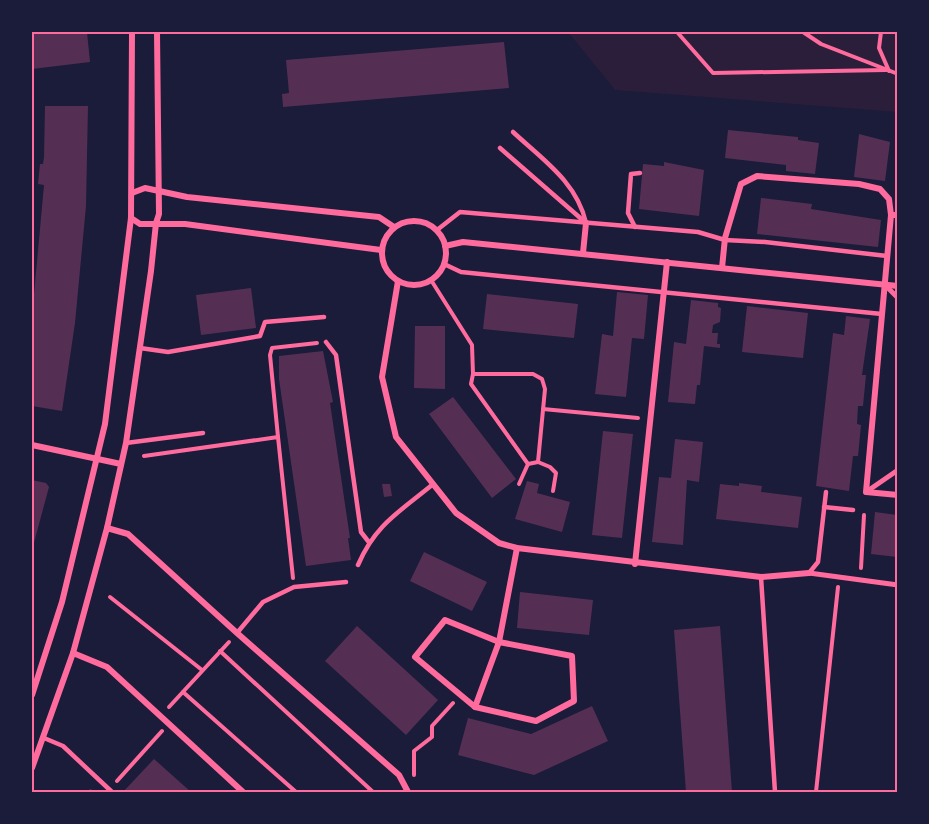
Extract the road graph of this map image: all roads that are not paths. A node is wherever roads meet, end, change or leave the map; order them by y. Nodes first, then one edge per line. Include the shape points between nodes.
1 (132, 32) edge
2 (157, 32) edge
3 (513, 132) dead end
4 (500, 148) dead end
5 (640, 173) dead end
6 (157, 191) junction
7 (132, 193) junction
8 (894, 215) edge
9 (131, 218) junction
10 (156, 223) junction
11 (586, 223) junction
12 (394, 227) junction
13 (635, 227) junction
14 (437, 230) junction
15 (724, 240) junction
16 (445, 246) junction
17 (381, 250) junction
18 (583, 253) junction
19 (887, 256) junction
20 (667, 262) junction
21 (444, 264) junction
22 (723, 268) junction
23 (398, 281) junction
24 (885, 285) junction
25 (897, 286) edge
26 (663, 292) junction
27 (897, 298) edge
28 (882, 314) junction
29 (324, 316) dead end
30 (326, 342) road end
31 (140, 348) junction
32 (203, 433) dead end
33 (126, 443) junction
34 (32, 445) edge
35 (97, 459) junction
36 (897, 462) edge
37 (121, 464) junction
38 (897, 472) edge
39 (432, 486) junction
40 (826, 492) dead end
41 (866, 492) junction
42 (897, 495) edge
43 (824, 507) junction
44 (853, 510) dead end
45 (107, 528) junction
46 (369, 541) junction
47 (517, 548) junction
48 (634, 564) junction
49 (358, 565) dead end
50 (809, 573) junction
51 (761, 577) junction
52 (346, 582) dead end
53 (897, 585) edge
54 (237, 633) junction
55 (499, 642) junction
56 (73, 653) junction
57 (32, 695) edge
58 (475, 707) junction
59 (44, 738) junction
60 (32, 768) edge
61 (110, 791) edge
62 (243, 792) edge
63 (408, 792) edge
64 (775, 792) edge

1 - 7 street
2 - 6 street
3 - 11 lane via 567,182 582,203
4 - 11 lane
5 - 13 lane via 632,174 628,213
6 - 7 street via 145,188
6 - 10 street
6 - 12 street via 380,217
7 - 9 street
8 - 15 street via 890,199 880,189 757,176 741,184
8 - 19 street
9 - 10 street via 140,224
9 - 35 street via 105,424
10 - 17 street
10 - 31 street
11 - 13 lane
11 - 14 lane via 460,212
11 - 18 street
12 - 14 street via 416,220
12 - 17 street
13 - 15 lane via 698,232
14 - 16 street
15 - 19 lane
15 - 22 street
16 - 18 street via 463,242
16 - 21 street
17 - 23 street via 385,268
18 - 20 street
19 - 24 street
20 - 22 street
20 - 26 street
21 - 23 street via 431,280 420,285
21 - 26 lane via 461,272
22 - 24 street
23 - 39 street via 382,378 396,437
24 - 25 street
24 - 27 street
24 - 28 street
26 - 28 lane
26 - 48 street
28 - 41 street
29 - 31 lane via 265,322 260,336 168,352
30 - 46 lane via 336,355 361,532
31 - 33 street
32 - 33 lane
33 - 37 street
34 - 35 street
35 - 37 street
35 - 57 street via 62,602
36 - 38 street
37 - 45 street
38 - 41 street
39 - 46 lane via 386,522
39 - 47 street via 456,513 499,543
40 - 43 lane
41 - 42 street
43 - 44 lane
43 - 50 lane via 818,562
45 - 54 street via 128,534
45 - 56 street
46 - 49 lane
47 - 48 street
47 - 55 street
48 - 51 street
50 - 51 street
50 - 53 street
51 - 64 lane
52 - 54 lane via 294,588 263,602
54 - 63 street via 399,775
55 - 58 street
55 - 58 street via 445,620 415,657
55 - 58 street via 572,656 574,701 536,721
56 - 59 street
56 - 62 street via 107,667
59 - 60 street
59 - 61 lane via 63,746

